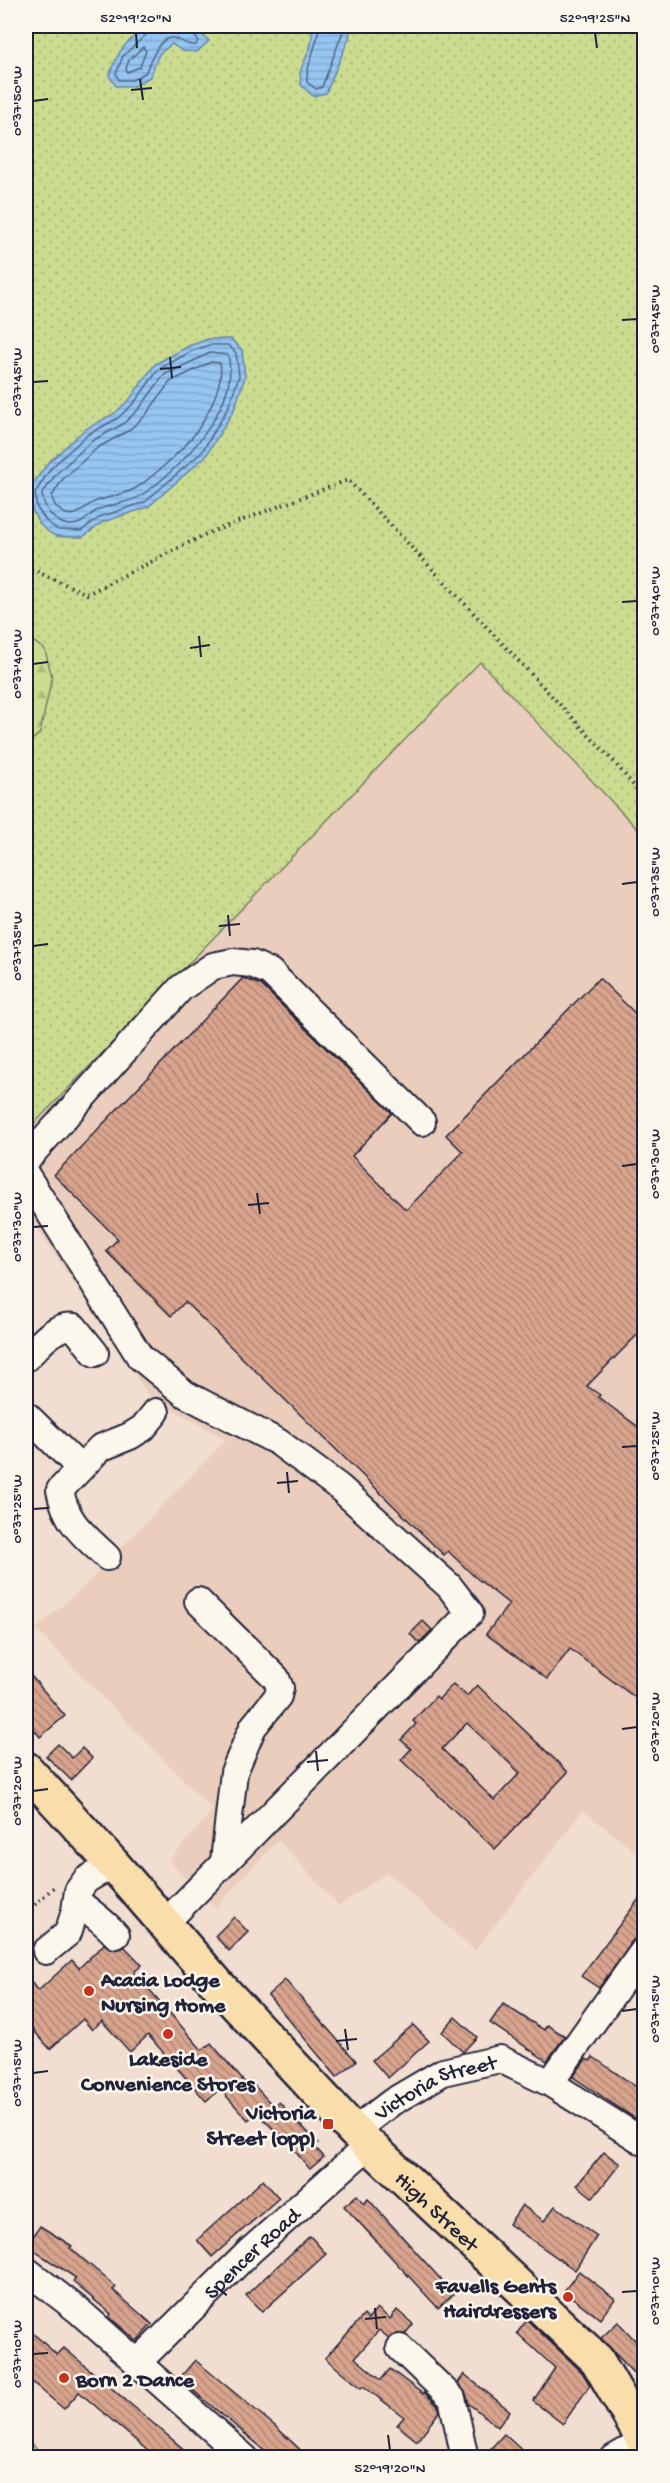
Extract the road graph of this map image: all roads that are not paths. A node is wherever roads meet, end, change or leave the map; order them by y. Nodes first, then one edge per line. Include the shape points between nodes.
1 (422, 1122) dead end
2 (26, 1160) edge
3 (26, 1175) edge
4 (95, 1353) dead end
5 (26, 1358) edge
6 (156, 1412) dead end
7 (26, 1415) edge
8 (80, 1468) junction
9 (107, 1557) dead end
10 (198, 1601) dead end
11 (26, 1768) edge
12 (224, 1861) junction
13 (113, 1864) junction
14 (77, 1901) junction
15 (165, 1923) junction
16 (116, 1935) dead end
17 (645, 1950) edge
18 (46, 1951) dead end
19 (549, 2083) junction
20 (361, 2138) junction
21 (645, 2142) edge
22 (26, 2270) edge
23 (400, 2348) dead end
24 (137, 2363) junction
25 (644, 2441) edge
26 (245, 2457) edge
27 (465, 2457) edge
28 (614, 2457) edge

1 - 2 street via 270,972 252,964 233,962 213,966 181,988
3 - 12 street via 140,1357 184,1394 278,1442 339,1486 449,1586 470,1613
4 - 5 street via 74,1327 68,1326 49,1335
6 - 8 street via 143,1428 100,1448
7 - 8 street
8 - 9 street via 60,1490 64,1510
10 - 12 street via 276,1678 280,1688 253,1727 234,1772
11 - 13 main road, High Street
12 - 15 street
13 - 14 street via 86,1880 78,1891
13 - 15 main road, High Street
14 - 16 street via 103,1919
14 - 18 street via 68,1933
15 - 20 main road, High Street
17 - 19 street
19 - 20 street, Victoria Street via 500,2060 443,2072 392,2102
19 - 21 street, Victoria Street
20 - 24 street, Spencer Road
20 - 25 main road, High Street via 597,2360
22 - 24 street
23 - 27 street via 452,2398
24 - 26 street
25 - 28 street

